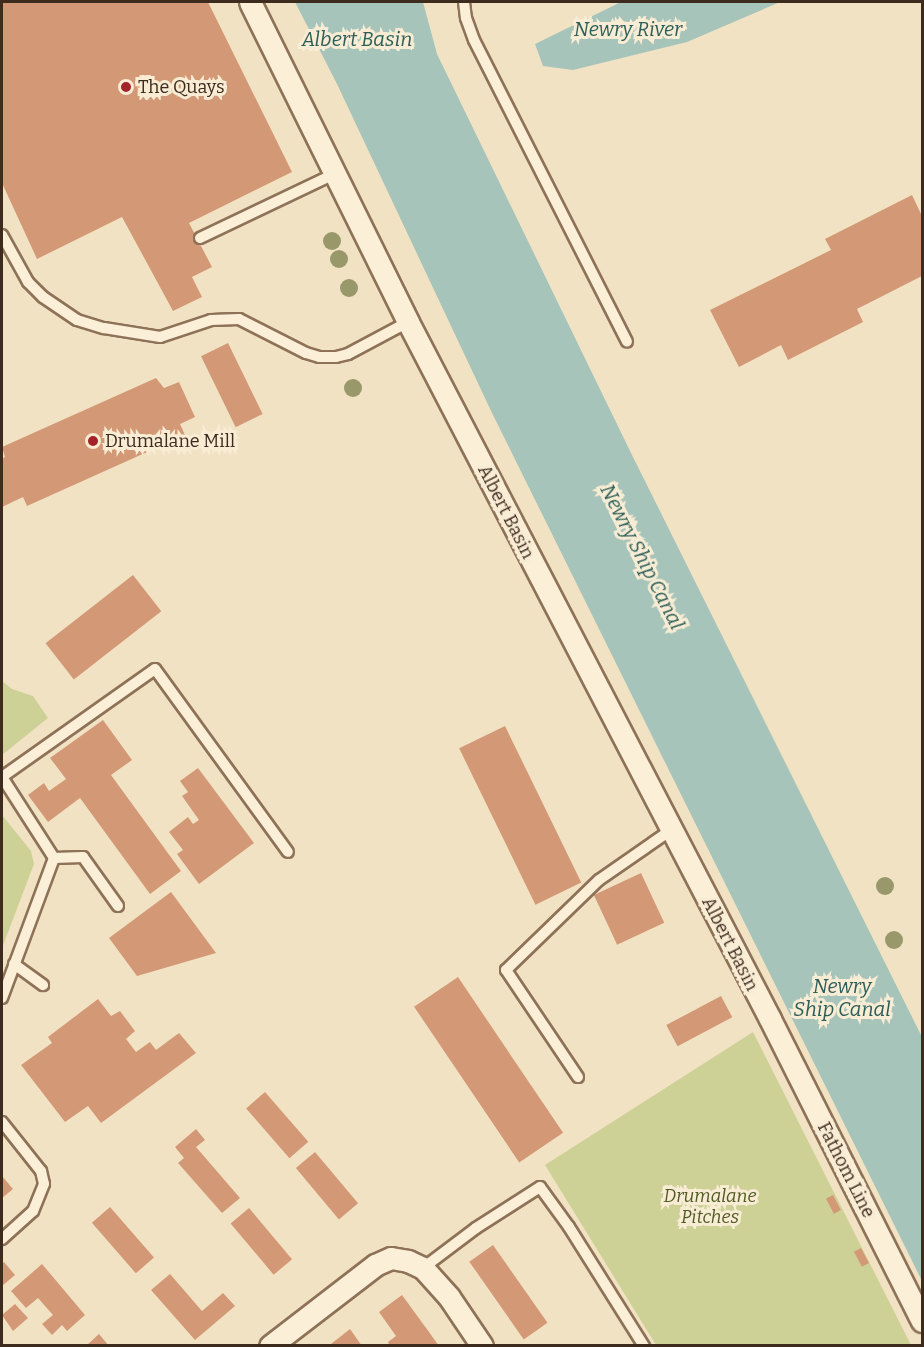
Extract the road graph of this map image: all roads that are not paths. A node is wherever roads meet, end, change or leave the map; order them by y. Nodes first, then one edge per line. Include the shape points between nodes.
1 (250, 2) edge
2 (464, 2) edge
3 (336, 173) junction
4 (2, 235) edge
5 (200, 238) dead end
6 (408, 322) junction
7 (627, 341) dead end
8 (671, 830) junction
9 (288, 852) dead end
10 (54, 858) junction
11 (118, 906) dead end
12 (14, 964) junction
13 (43, 985) dead end
14 (2, 998) edge
15 (770, 1019) joint
16 (578, 1077) dead end
17 (2, 1122) edge
18 (2, 1239) edge
19 (423, 1268) junction
20 (922, 1321) edge
21 (270, 1346) edge
22 (482, 1346) edge
23 (644, 1346) edge

1 - 3 street, Albert Basin
2 - 7 lane via 474,40
3 - 5 lane
3 - 6 street, Albert Basin
4 - 6 lane via 28,282 43,297 77,320 104,328 160,337 211,320 238,319 306,353 336,357
6 - 8 street, Albert Basin
8 - 15 street, Albert Basin
8 - 16 lane via 599,880 506,970
9 - 10 lane via 155,669 2,777
10 - 11 lane via 83,857
10 - 12 lane
12 - 13 lane
12 - 14 lane
15 - 20 street, Fathom Line
17 - 18 lane via 41,1170 44,1184 33,1211
19 - 21 street via 392,1258 375,1265
19 - 22 street via 449,1297
19 - 23 lane via 540,1187

